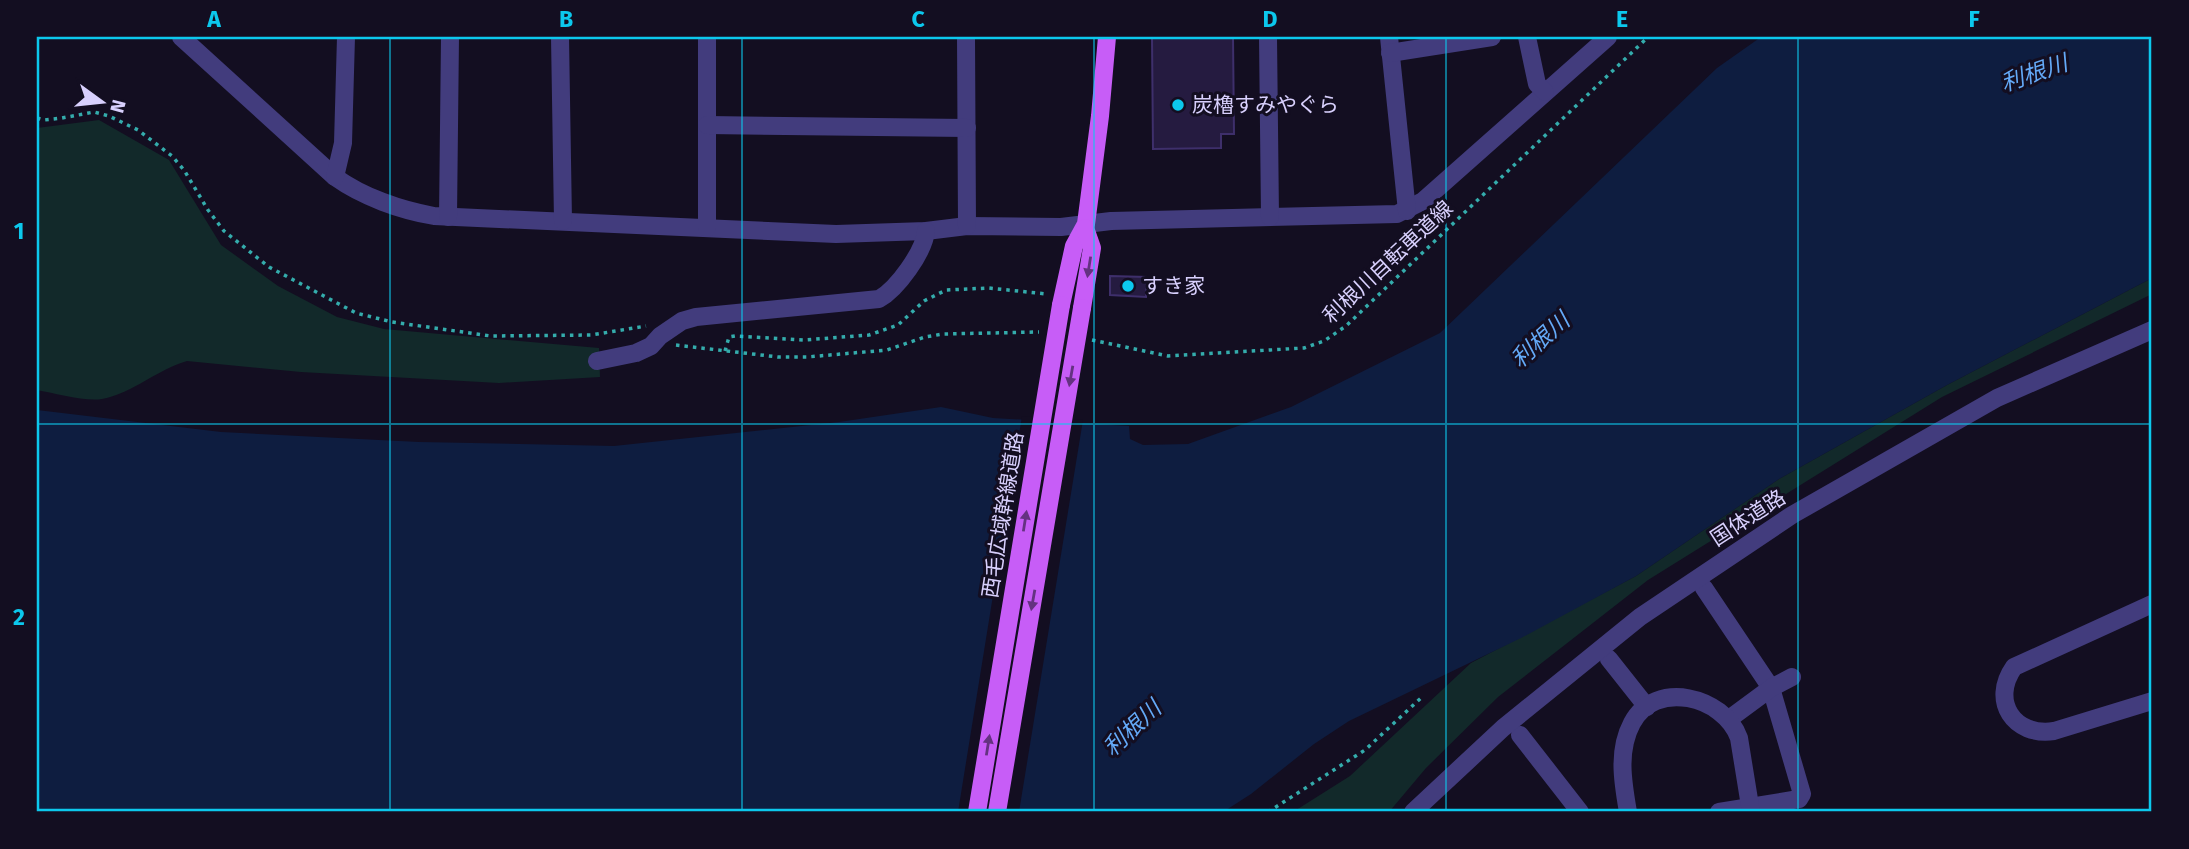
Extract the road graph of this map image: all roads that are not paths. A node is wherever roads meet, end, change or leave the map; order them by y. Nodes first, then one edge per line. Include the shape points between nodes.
1 (181, 37) edge
2 (346, 37) edge
3 (450, 37) edge
4 (560, 37) edge
5 (707, 37) edge
6 (966, 37) edge
7 (1107, 37) edge
8 (1268, 37) edge
9 (1492, 37) edge
10 (1527, 37) edge
11 (1608, 37) edge
12 (1390, 45) edge
13 (1545, 92) junction
14 (707, 125) junction
15 (967, 128) junction
16 (335, 177) junction
17 (1406, 211) junction
18 (448, 217) junction
19 (1270, 217) junction
20 (563, 221) junction
21 (967, 226) junction
22 (1085, 226) junction
23 (707, 228) junction
24 (926, 231) junction
25 (2152, 330) edge
26 (597, 361) dead end
27 (1704, 588) dead end
28 (2152, 604) edge
29 (1609, 659) dead end
30 (1792, 677) dead end
31 (1770, 688) junction
32 (2152, 701) edge
33 (1647, 707) junction
34 (1729, 719) junction
35 (1520, 735) dead end
36 (1751, 810) edge
37 (976, 812) edge
38 (998, 812) edge
39 (1413, 812) edge
40 (1580, 812) edge
41 (1628, 812) edge
42 (1719, 812) edge

1 - 16 street
2 - 16 street via 343,143
3 - 18 street
4 - 20 street
5 - 14 street
6 - 15 street
7 - 22 main road, 西毛広域幹線道路
8 - 19 street
9 - 12 street
10 - 13 street via 1537,84
11 - 13 street
12 - 17 street
13 - 17 street
14 - 15 street
14 - 23 street
15 - 21 street
16 - 18 street via 407,210
17 - 19 street
18 - 20 street
19 - 22 street via 1111,221
20 - 23 street
21 - 22 street
21 - 24 street
37 -> 22 main road, 西毛広域幹線道路, bridge via 1054,299
22 -> 38 main road, 西毛広域幹線道路, bridge via 1092,248
23 - 24 street via 836,234
24 - 26 street via 915,259 879,299 696,317 682,321 636,353
25 - 39 street, 国体道路 via 1997,398 1792,515 1640,617 1503,728
27 - 31 street
28 - 32 street via 2014,667 2006,678 2004,693 2016,723 2040,733
29 - 33 street
30 - 31 street
31 - 34 street
31 - 36 street via 1802,794 1799,799
33 - 34 street via 1666,697 1697,699
33 - 41 street via 1638,713 1625,741
34 - 36 street via 1739,737
35 - 40 street
36 - 42 street

